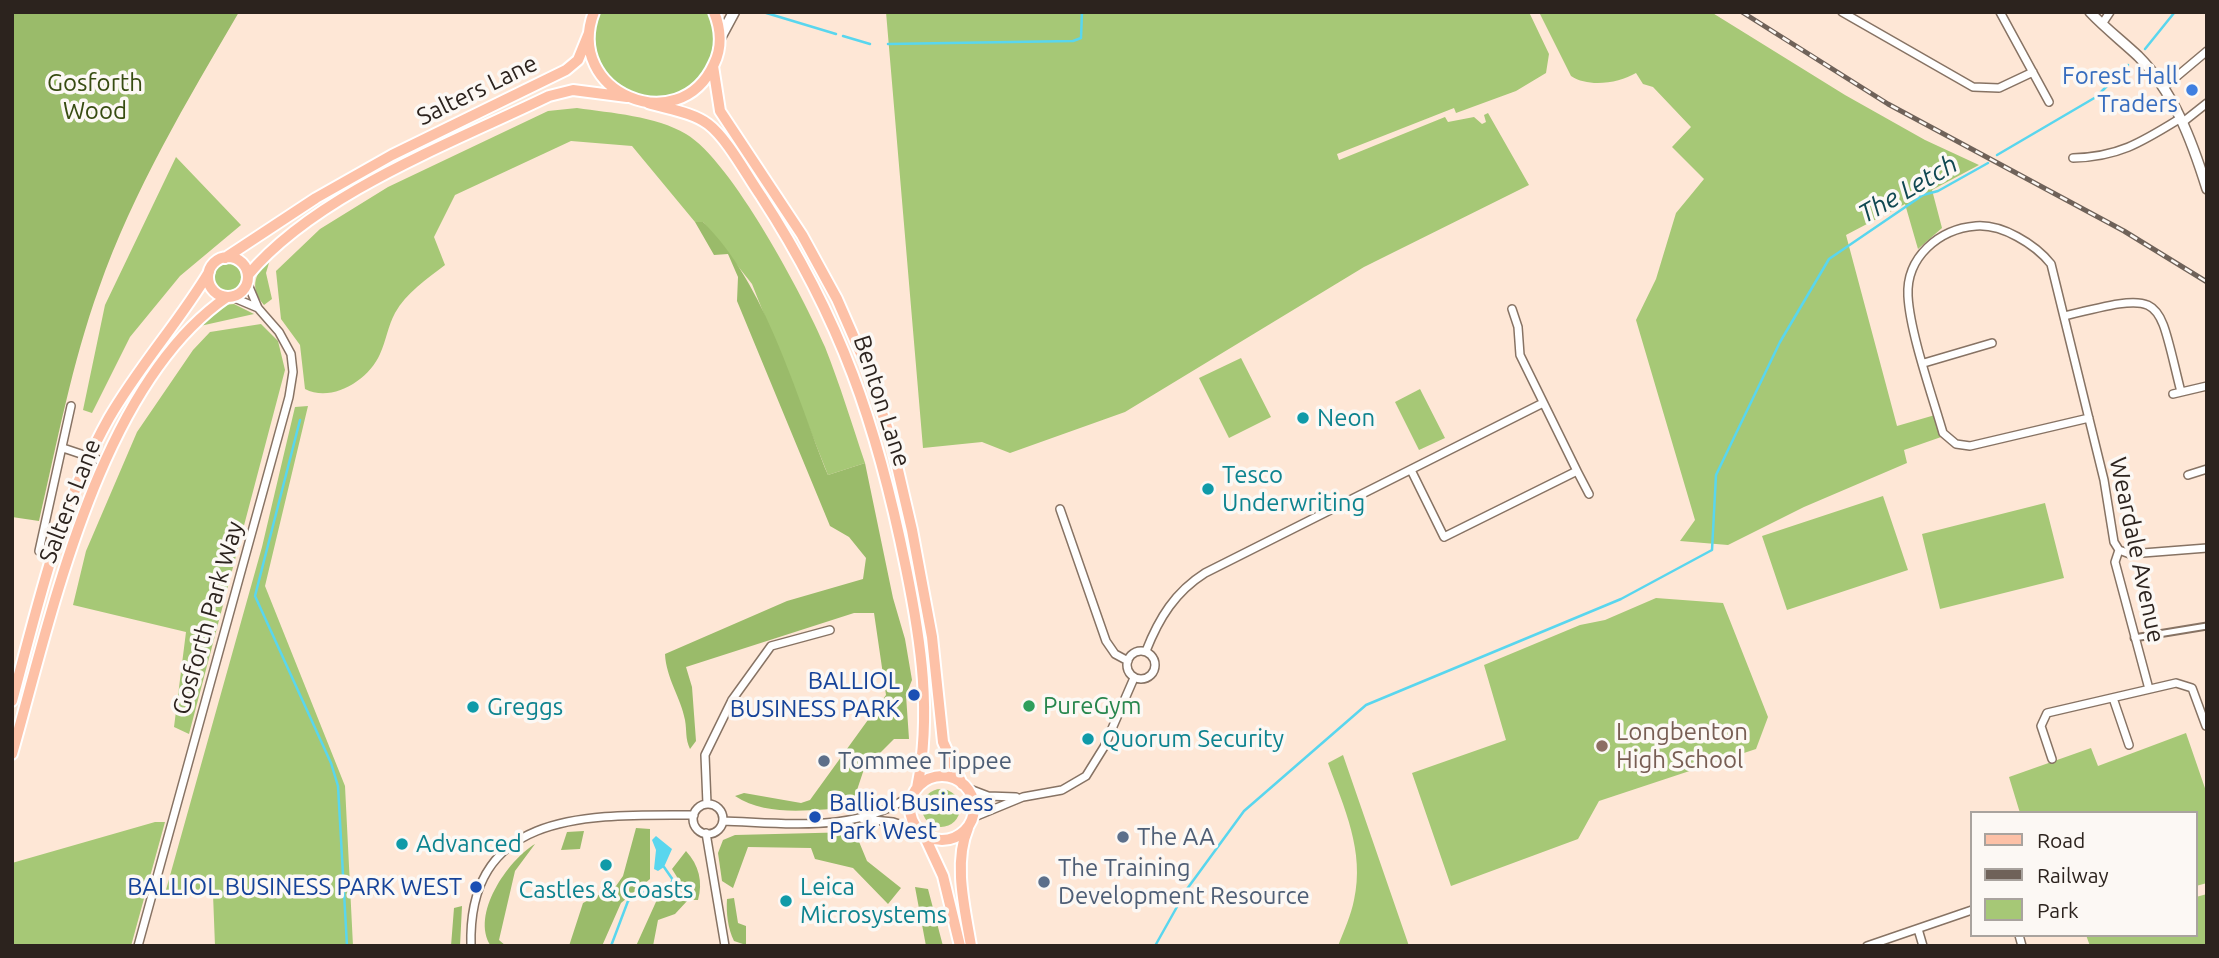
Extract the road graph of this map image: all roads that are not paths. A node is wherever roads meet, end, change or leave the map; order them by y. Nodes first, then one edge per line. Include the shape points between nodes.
1 (594, 12) edge
2 (715, 12) edge
3 (734, 12) edge
4 (1842, 12) edge
5 (2000, 12) edge
6 (2090, 12) edge
7 (2110, 12) edge
8 (2102, 24) junction
9 (589, 33) junction
10 (720, 38) junction
11 (2207, 51) edge
12 (713, 66) junction
13 (2033, 72) junction
14 (2163, 88) junction
15 (626, 97) junction
16 (2049, 102) dead end
17 (648, 103) junction
18 (2207, 103) edge
19 (2182, 120) junction
20 (2073, 158) dead end
21 (2207, 189) edge
22 (225, 258) junction
23 (209, 272) junction
24 (247, 278) junction
25 (229, 297) junction
26 (258, 308) junction
27 (1512, 309) dead end
28 (2064, 316) junction
29 (1992, 344) dead end
30 (1924, 363) junction
31 (2207, 386) edge
32 (1543, 404) junction
33 (71, 406) dead end
34 (2089, 418) junction
35 (63, 448) junction
36 (90, 457) junction
37 (105, 462) junction
38 (2207, 469) edge
39 (1410, 470) junction
40 (1577, 471) junction
41 (2188, 475) dead end
42 (1589, 495) dead end
43 (1060, 509) dead end
44 (2207, 548) edge
45 (2119, 550) junction
46 (39, 551) dead end
47 (2207, 626) edge
48 (830, 630) dead end
49 (2134, 638) junction
50 (1146, 651) junction
51 (1128, 661) junction
52 (1134, 678) junction
53 (2150, 689) junction
54 (2113, 698) junction
55 (12, 701) edge
56 (2206, 726) edge
57 (2129, 745) dead end
58 (12, 754) edge
59 (2052, 759) dead end
60 (965, 786) junction
61 (916, 790) junction
62 (1023, 797) junction
63 (707, 804) junction
64 (694, 814) junction
65 (859, 819) junction
66 (723, 821) junction
67 (970, 822) junction
68 (922, 833) junction
69 (705, 834) junction
70 (1970, 911) edge
71 (1918, 929) junction
72 (138, 946) edge
73 (471, 946) edge
74 (725, 946) edge
75 (960, 946) edge
76 (971, 946) edge
77 (1867, 946) edge
78 (1923, 946) edge

1 - 9 main road
2 - 10 main road
3 - 10 main road
4 - 13 street via 1973,87 1999,88
5 - 13 street
6 - 8 street
7 - 8 street
8 - 14 street via 2138,56
9 - 15 main road via 591,55 601,76
9 - 22 main road, Salters Lane via 578,60 566,70 392,155
10 - 12 main road
11 - 14 street
12 - 17 main road via 702,83 686,95
12 - 60 main road, Benton Lane via 720,111 802,234 865,363 890,436 912,530 932,636 943,742
13 - 16 street
14 - 19 street
15 - 17 main road, Salters Lane
15 - 24 main road, Salters Lane via 573,90 549,96 389,173 324,211 268,251
17 - 61 main road, Benton Lane via 701,120 714,130 801,261 853,369 886,479 919,639 925,720
18 - 19 street
19 - 20 street via 2120,153
19 - 21 street
22 - 23 main road
22 - 24 main road via 239,261
23 - 25 main road via 212,290
23 - 36 main road, Salters Lane via 130,383
24 - 25 main road via 242,291
24 - 26 street, Gosforth Park Way
25 - 26 street, Gosforth Park Way
25 - 37 main road, Salters Lane via 200,316 180,340 129,415
26 - 72 street, Gosforth Park Way via 291,354 289,397
27 - 32 street via 1518,327 1517,349
28 - 30 street, Weardale Avenue via 2050,264 2042,254 1991,227 1953,230 1924,251 1909,284 1908,298
28 - 31 street via 2130,300 2147,303 2162,315 2177,393
28 - 34 street, Weardale Avenue
29 - 30 street
30 - 34 street, Weardale Avenue via 1943,433 1956,443 1970,446
32 - 39 street
32 - 40 street
33 - 35 street
34 - 45 street, Weardale Avenue
35 - 36 street
35 - 46 street
36 - 37 street
36 - 55 main road, Salters Lane via 62,526
37 - 58 main road, Salters Lane via 59,587
38 - 41 street
39 - 40 street via 1444,537
39 - 50 street via 1196,579 1167,608
40 - 42 street
43 - 51 street via 1106,641 1115,654
44 - 45 street via 2130,554
45 - 49 street, Weardale Avenue via 2115,562
47 - 49 street
48 - 63 street via 771,646 739,691 705,755
49 - 53 street, Weardale Avenue
50 - 51 street via 1135,652
50 - 52 street via 1155,660 1154,672 1146,679
51 - 52 street via 1127,669
52 - 62 street via 1086,776 1062,790
53 - 54 street
53 - 56 street via 2188,685
54 - 57 street
54 - 59 street via 2045,715 2040,726
60 - 61 main road via 938,777
60 - 62 street via 988,796
60 - 67 main road via 973,800
61 - 65 street via 897,805
61 - 68 main road via 911,811
62 - 67 street
63 - 64 street
63 - 66 street via 718,808
64 - 69 street via 695,827
64 - 73 street via 579,820 514,840 499,852 479,890
65 - 66 street
65 - 68 street via 893,822
66 - 69 street via 718,830
67 - 68 main road via 946,839
67 - 76 main road via 961,863
68 - 75 main road via 943,876
69 - 74 street
70 - 71 street
71 - 77 street
71 - 78 street

